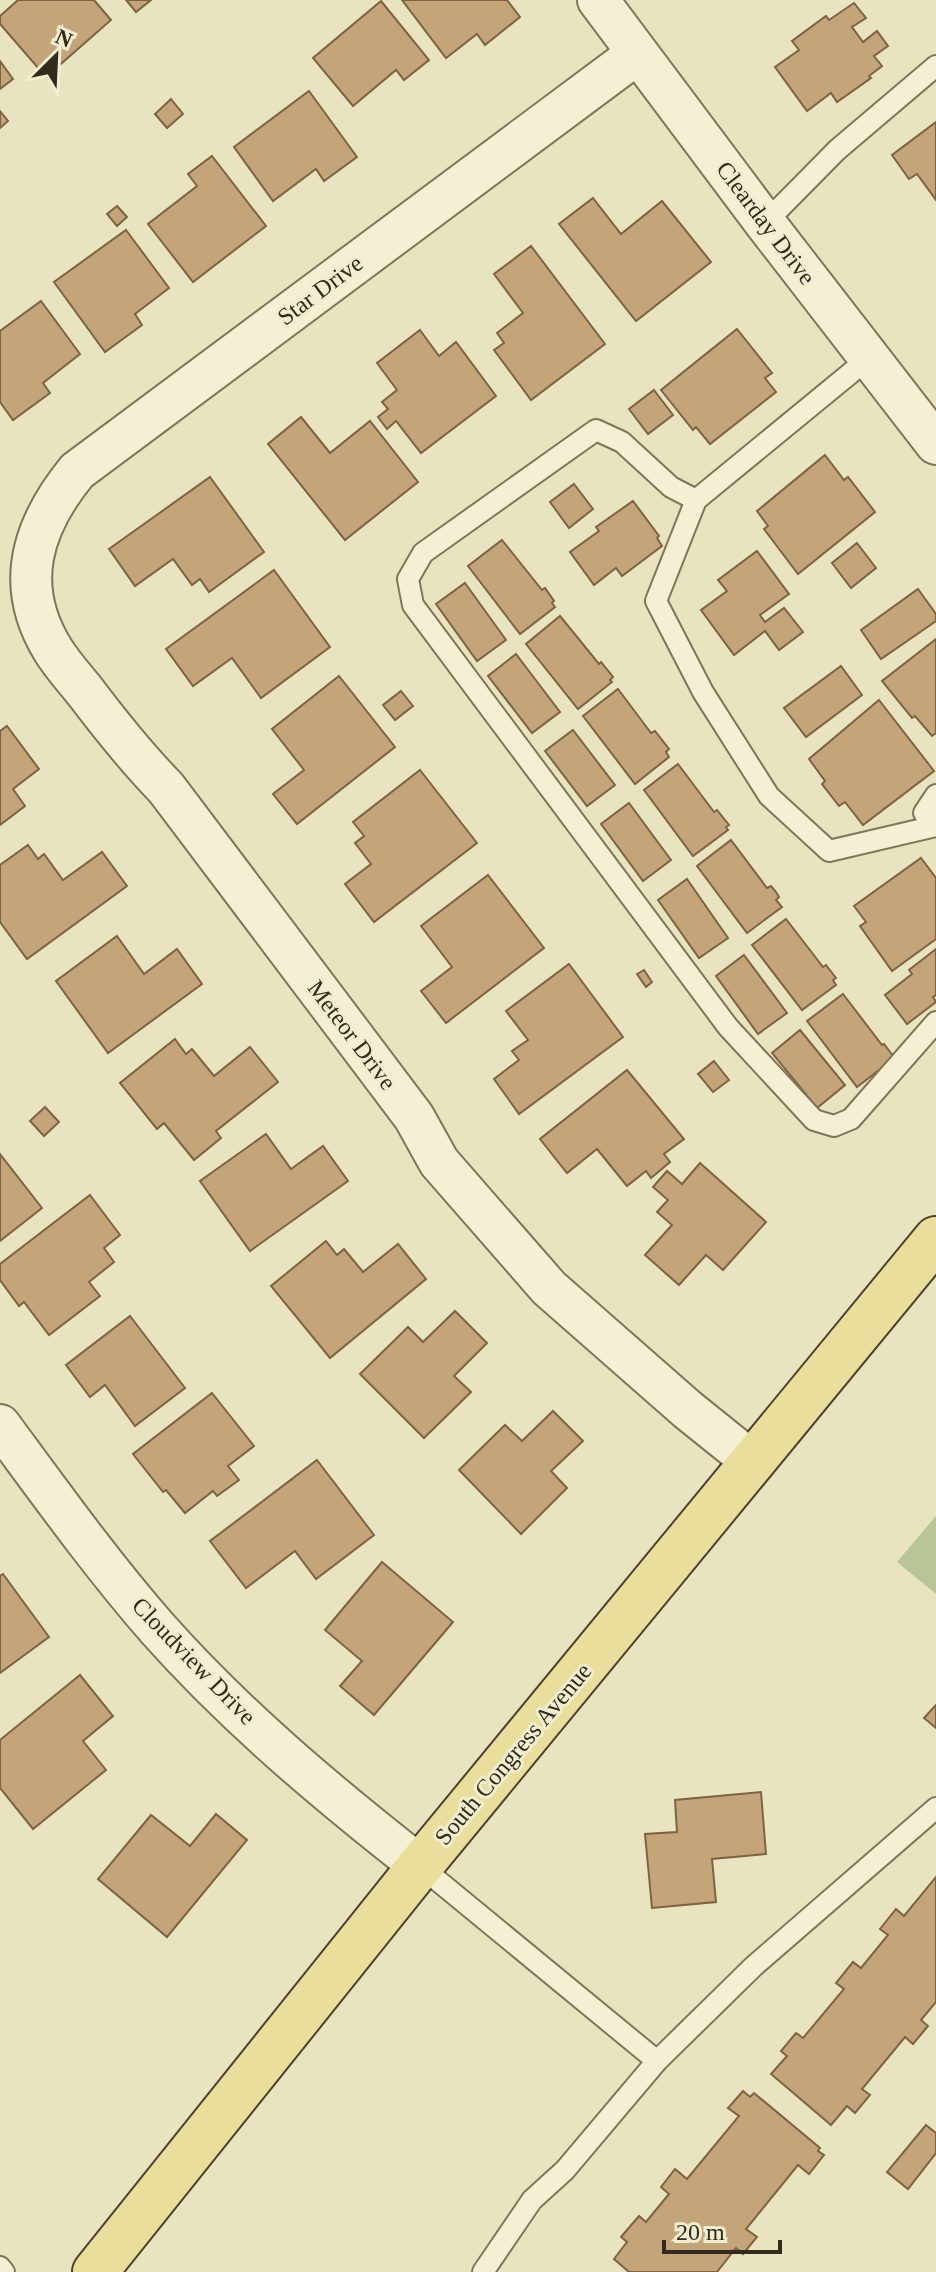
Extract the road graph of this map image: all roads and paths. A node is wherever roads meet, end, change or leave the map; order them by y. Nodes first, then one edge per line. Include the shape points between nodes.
1 (598, 0) edge
2 (637, 54) junction
3 (936, 66) edge
4 (765, 223) junction
5 (869, 358) junction
6 (936, 444) edge
7 (696, 500) junction
8 (33, 551) joint
9 (936, 795) edge
10 (936, 825) edge
11 (936, 1022) edge
12 (936, 1239) edge
13 (0, 1425) edge
14 (754, 1463) junction
15 (936, 1808) edge
16 (420, 1866) junction
17 (657, 2061) junction
18 (0, 2267) edge
19 (495, 2268) edge
20 (4, 2272) edge
21 (95, 2272) edge

1 - 2 street, Clearday Drive
2 - 4 street, Clearday Drive
2 - 8 street, Star Drive via 77,471 56,496
3 - 4 lane via 837,150
4 - 5 street, Clearday Drive
5 - 6 street, Clearday Drive
5 - 7 lane
7 - 10 lane via 656,601 703,692 769,796 829,851
7 - 11 lane via 671,487 622,442 596,430 423,553 408,579 413,605 728,1027 814,1120 834,1126 851,1119
8 - 14 street, Meteor Drive via 33,606 54,651 176,800 414,1117 439,1162 549,1288
9 - 10 lane via 924,813
12 - 14 main road, South Congress Avenue
13 - 16 street, Cloudview Drive via 157,1628 284,1753
14 - 16 main road, South Congress Avenue
15 - 17 lane via 754,1966
16 - 17 lane
16 - 21 main road, South Congress Avenue
17 - 19 lane via 565,2170 532,2200
18 - 20 lane

